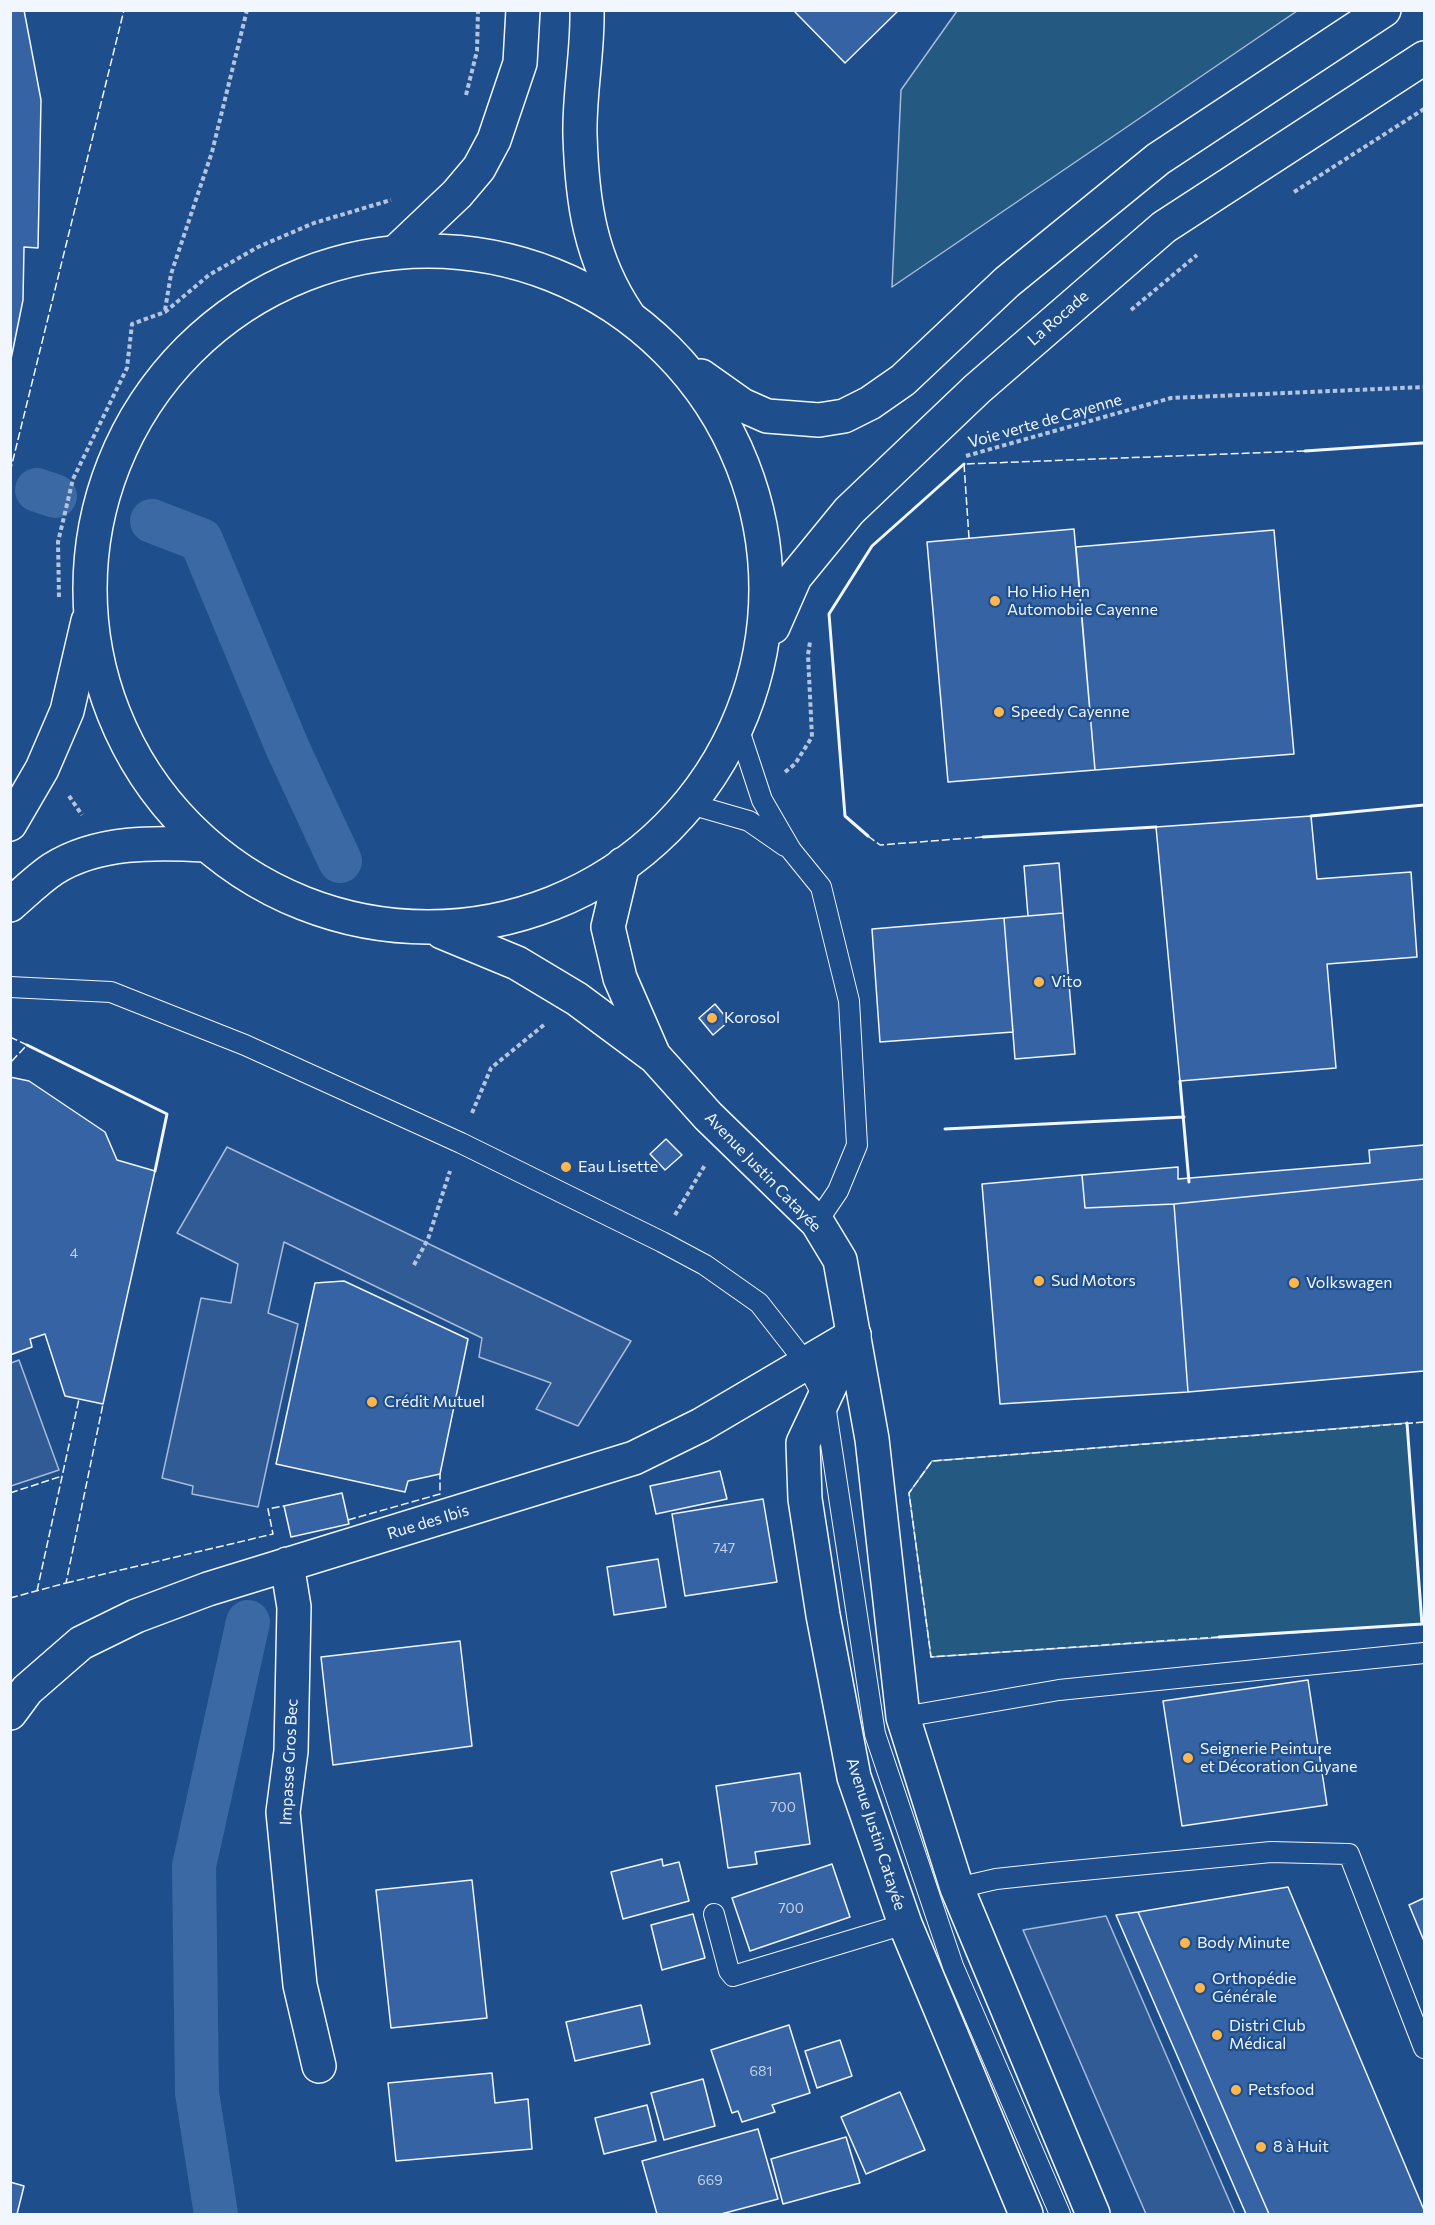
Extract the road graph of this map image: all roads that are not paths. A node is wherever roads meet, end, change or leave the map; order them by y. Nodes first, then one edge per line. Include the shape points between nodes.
1 (523, 10) edge
2 (587, 10) edge
3 (1384, 10) edge
4 (1425, 58) edge
5 (397, 251) junction
6 (628, 315) junction
7 (678, 359) junction
8 (74, 615) junction
9 (762, 650) junction
10 (738, 727) junction
11 (690, 804) junction
12 (10, 824) edge
13 (205, 845) junction
14 (791, 850) junction
15 (623, 864) junction
16 (10, 904) edge
17 (442, 932) junction
18 (10, 987) edge
19 (655, 1057) junction
20 (817, 1222) junction
21 (854, 1335) junction
22 (806, 1363) junction
23 (824, 1398) junction
24 (287, 1564) junction
25 (1425, 1653) edge
26 (10, 1713) edge
27 (903, 1717) junction
28 (957, 1888) junction
29 (714, 1914) dead end
30 (905, 1924) junction
31 (1425, 2048) edge
32 (319, 2066) dead end
33 (1026, 2214) edge
34 (1060, 2214) edge
35 (1093, 2214) edge

1 - 5 main road via 520,63 494,140 479,168 457,194
2 - 6 main road via 580,134 586,200 597,256 609,286
3 - 7 main road via 1158,159 1007,282 903,380 844,416 797,420 767,416 741,405
4 - 9 main road, La Rocade via 1164,227 977,389 849,511 808,560 795,577
5 - 6 main road via 458,251 519,262 575,283
5 - 8 main road via 310,271 290,281 231,312 165,372 117,447 91,532
6 - 7 main road
7 - 9 main road via 711,400 737,446 755,495 766,546 768,598
8 - 12 main road via 67,711 42,769
8 - 13 main road via 124,745 160,799
9 - 10 main road
10 - 11 main road
10 - 14 lane via 762,800
11 - 14 lane via 750,820
11 - 15 main road
13 - 16 main road via 162,843 95,851 53,869
13 - 17 main road via 306,905
14 - 20 lane via 821,886 849,1001 857,1145 838,1191
15 - 17 main road via 557,905
15 - 19 main road, Avenue Justin Catayée via 608,927 620,978
17 - 19 main road, Avenue Justin Catayée via 517,963 577,999
18 - 22 lane via 111,992 245,1045 461,1143 705,1265 759,1303
19 - 20 main road, Avenue Justin Catayée via 708,1116
20 - 21 main road, Avenue Justin Catayée via 840,1260
21 - 22 main road, Rue des Ibis
21 - 23 main road, Avenue Justin Catayée
21 - 27 main road, Avenue Justin Catayée via 872,1439
22 - 23 lane
22 - 24 main road, Rue des Ibis via 701,1425 634,1458
23 - 30 main road, Avenue Justin Catayée via 803,1443 805,1499 823,1616 854,1777
23 - 34 lane via 875,1734 953,1965
24 - 26 main road, Rue des Ibis via 136,1616 81,1643 27,1690
24 - 32 main road, Impasse Gros Bec via 294,1607 291,1751 283,1812 300,1985
25 - 27 lane via 1059,1690
27 - 28 main road, Avenue Justin Catayée
28 - 31 lane via 1052,1873 1271,1852 1349,1854
28 - 35 main road, Avenue Justin Catayée
29 - 30 lane via 729,1971 734,1976
30 - 33 main road, Avenue Justin Catayée

